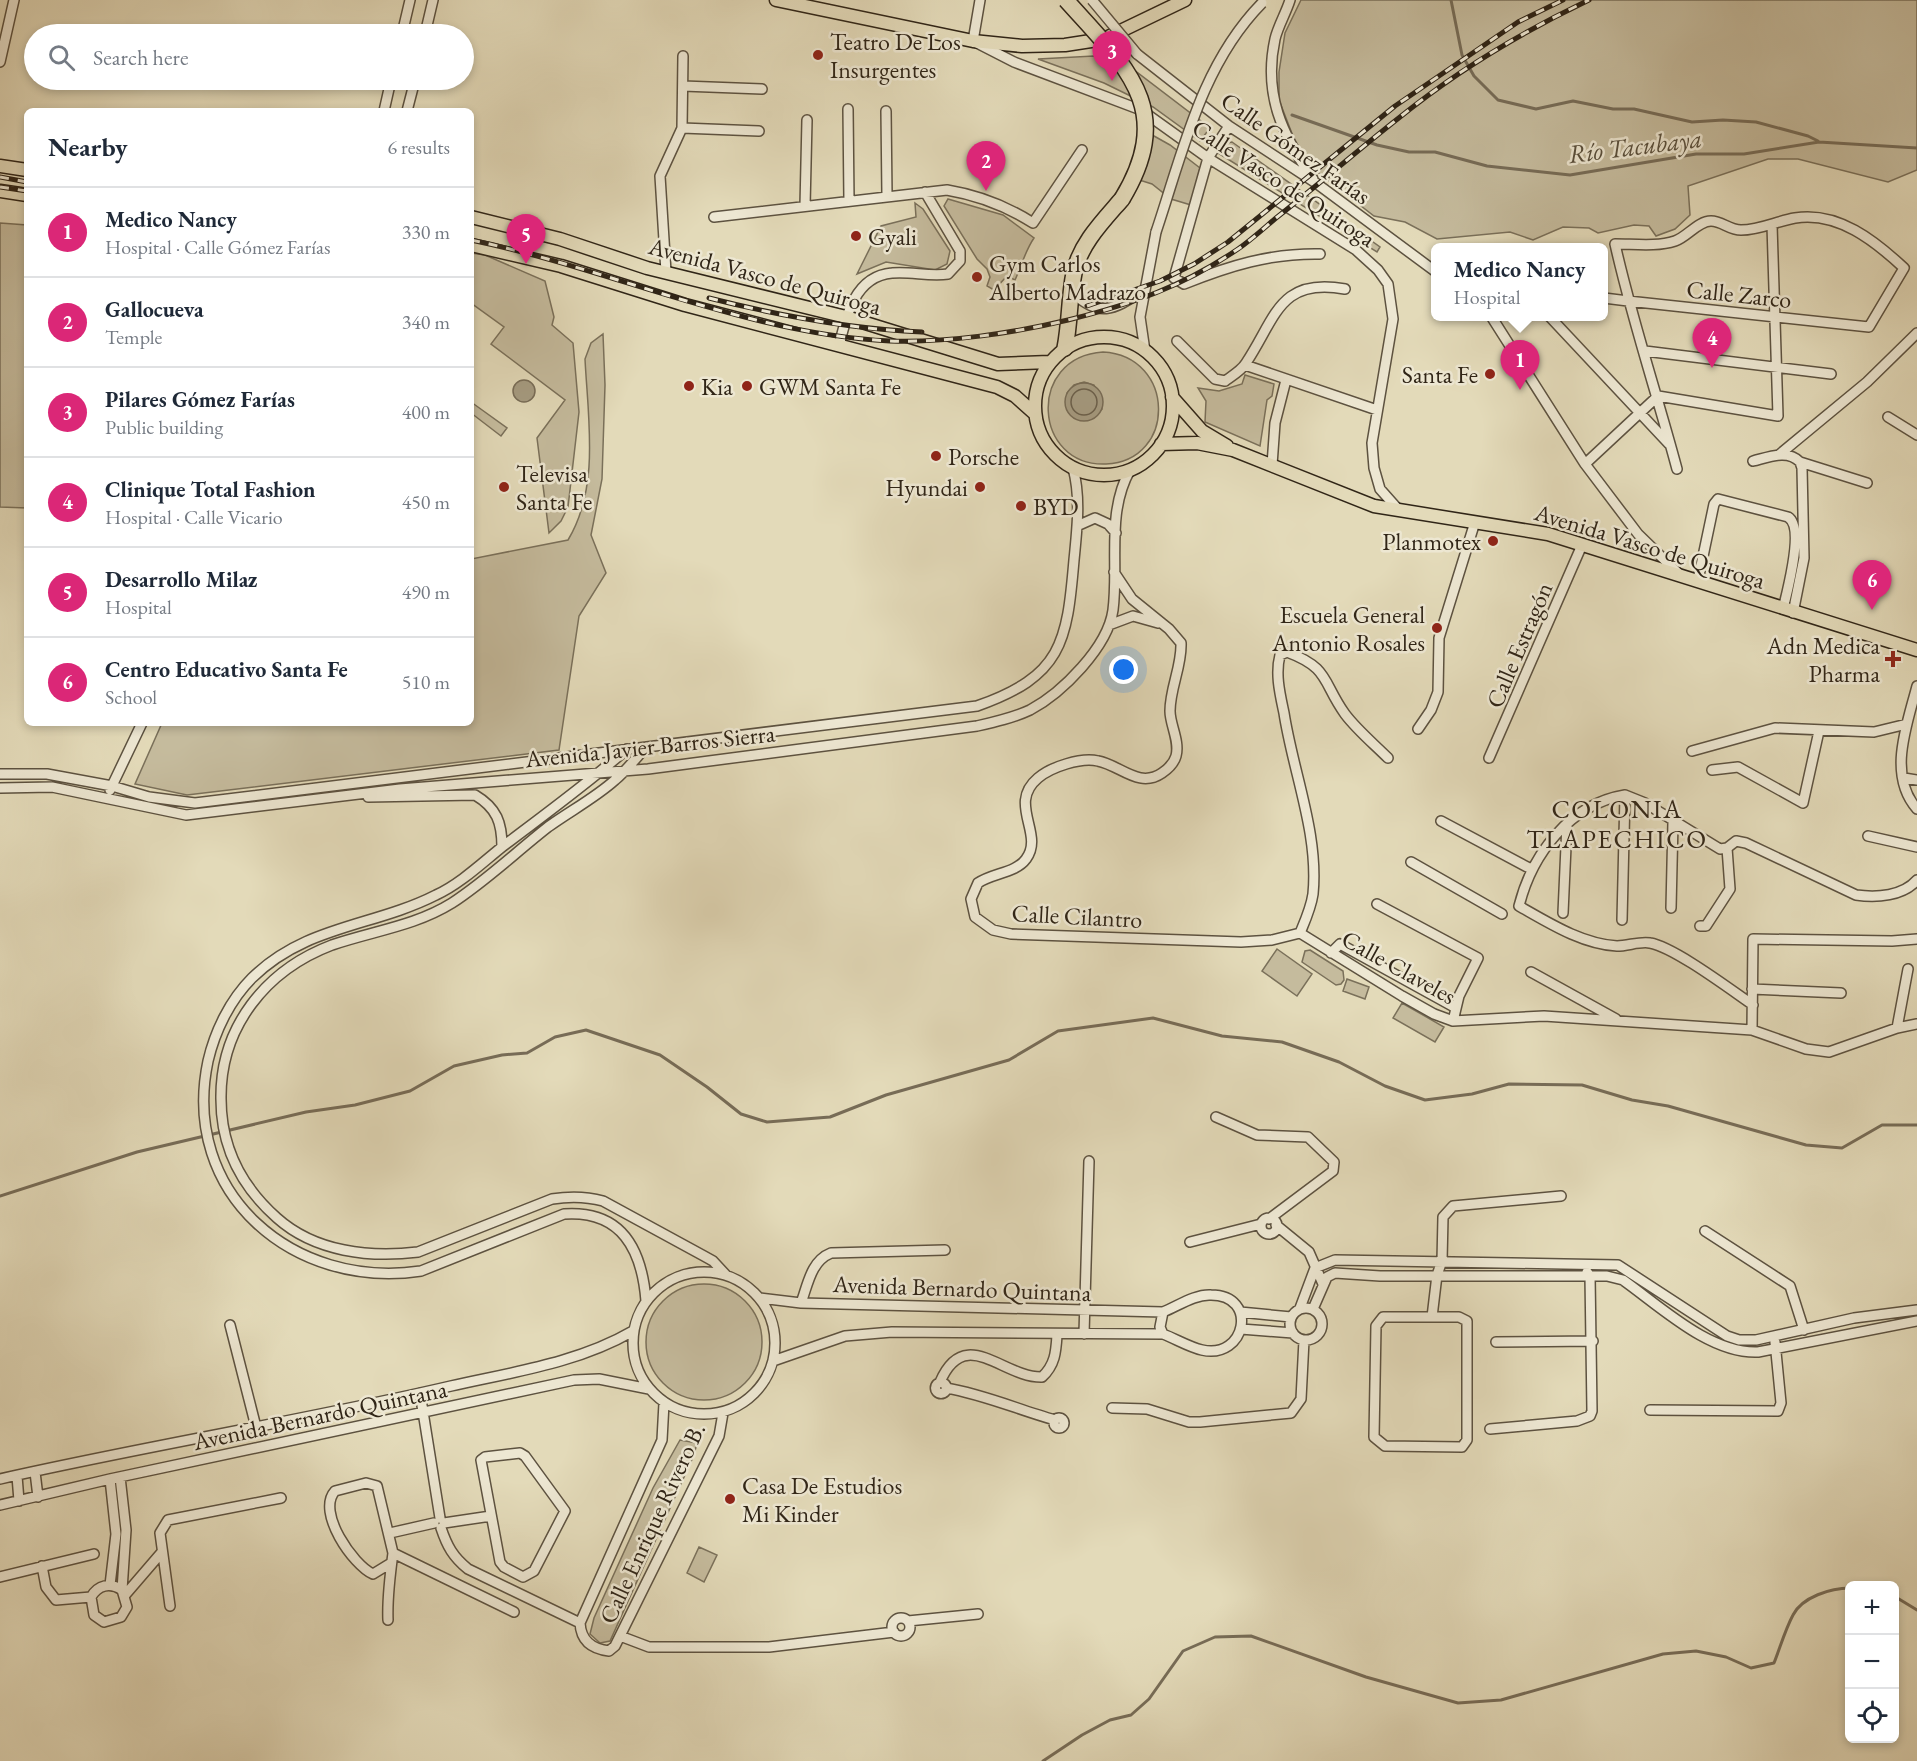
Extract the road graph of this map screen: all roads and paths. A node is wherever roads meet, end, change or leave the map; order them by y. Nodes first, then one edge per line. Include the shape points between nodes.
1 (14, 0) edge
2 (410, 0) edge
3 (433, 0) edge
4 (776, 0) edge
5 (980, 0) edge
6 (1066, 0) edge
7 (1092, 0) edge
8 (1185, 0) edge
9 (1290, 0) edge
10 (1263, 2) edge
11 (404, 24) edge
12 (427, 24) edge
13 (974, 41) junction
14 (683, 56) dead end
15 (0, 62) edge
16 (683, 86) junction
17 (762, 89) dead end
18 (389, 90) edge
19 (412, 90) edge
20 (385, 108) edge
21 (408, 108) edge
22 (849, 109) dead end
23 (886, 111) dead end
24 (807, 120) dead end
25 (1228, 126) junction
26 (682, 128) junction
27 (759, 131) dead end
28 (1082, 150) dead end
29 (1208, 158) junction
30 (0, 166) edge
31 (24, 170) edge
32 (1316, 183) junction
33 (0, 191) edge
34 (925, 192) junction
35 (24, 195) edge
36 (887, 196) junction
37 (849, 201) junction
38 (805, 206) junction
39 (714, 217) dead end
40 (474, 218) edge
41 (1772, 225) junction
42 (474, 246) edge
43 (1320, 254) dead end
44 (1431, 268) edge
45 (666, 272) junction
46 (1345, 289) dead end
47 (1143, 291) junction
48 (1072, 292) junction
49 (1608, 298) edge
50 (1628, 301) junction
51 (846, 317) junction
52 (1775, 318) junction
53 (1494, 321) edge
54 (1554, 321) edge
55 (1917, 333) edge
56 (1177, 341) dead end
57 (839, 346) junction
58 (1065, 348) junction
59 (1145, 351) junction
60 (1645, 351) junction
61 (1049, 362) junction
62 (1245, 365) junction
63 (1776, 367) junction
64 (1831, 374) dead end
65 (1286, 380) junction
66 (1658, 396) junction
67 (1172, 397) junction
68 (1377, 410) junction
69 (1034, 412) junction
70 (1640, 413) junction
71 (1888, 417) dead end
72 (1917, 435) edge
73 (1161, 444) junction
74 (1671, 446) junction
75 (1233, 450) junction
76 (1780, 454) junction
77 (1754, 461) dead end
78 (1800, 462) junction
79 (1585, 464) junction
80 (1272, 465) junction
81 (1073, 468) junction
82 (1677, 469) dead end
83 (1130, 470) junction
84 (1868, 483) dead end
85 (1396, 507) junction
86 (1475, 522) junction
87 (1077, 526) junction
88 (1116, 533) junction
89 (1582, 545) junction
90 (1114, 572) junction
91 (1678, 574) junction
92 (1698, 580) junction
93 (1788, 611) junction
94 (1160, 623) junction
95 (1109, 625) junction
96 (1917, 650) edge
97 (1917, 686) edge
98 (1907, 724) junction
99 (141, 726) edge
100 (1418, 729) dead end
101 (1819, 731) junction
102 (646, 747) junction
103 (627, 749) junction
104 (1692, 751) dead end
105 (1388, 758) dead end
106 (1489, 758) dead end
107 (1712, 770) dead end
108 (625, 771) junction
109 (600, 772) junction
110 (0, 774) edge
111 (1904, 777) junction
112 (1917, 780) edge
113 (112, 786) junction
114 (0, 788) edge
115 (1625, 795) junction
116 (330, 797) junction
117 (106, 798) junction
118 (1917, 809) edge
119 (1441, 821) dead end
120 (1673, 822) junction
121 (1567, 824) junction
122 (1868, 836) dead end
123 (502, 847) junction
124 (1917, 847) edge
125 (1727, 848) junction
126 (1411, 862) dead end
127 (1531, 869) junction
128 (1915, 884) edge
129 (1377, 904) dead end
130 (1671, 908) dead end
131 (1563, 913) dead end
132 (1502, 914) dead end
133 (1622, 920) dead end
134 (1700, 926) dead end
135 (1300, 933) junction
136 (1917, 939) edge
137 (1331, 953) junction
138 (1908, 969) dead end
139 (1531, 972) dead end
140 (1752, 989) junction
141 (1841, 993) dead end
142 (1753, 1005) junction
143 (1456, 1008) junction
144 (1618, 1020) junction
145 (1453, 1021) junction
146 (1917, 1024) edge
147 (1897, 1028) junction
148 (1752, 1030) junction
149 (1216, 1118) dead end
150 (1089, 1161) dead end
151 (1560, 1196) dead end
152 (1269, 1223) junction
153 (1706, 1231) dead end
154 (1190, 1242) dead end
155 (945, 1250) dead end
156 (1442, 1261) junction
157 (1583, 1264) junction
158 (1316, 1268) junction
159 (726, 1275) junction
160 (1437, 1275) junction
161 (1590, 1276) junction
162 (1323, 1284) junction
163 (760, 1298) junction
164 (646, 1301) junction
165 (801, 1303) junction
166 (1300, 1308) junction
167 (1313, 1309) junction
168 (1917, 1310) edge
169 (1083, 1311) junction
170 (1163, 1312) junction
171 (1240, 1312) junction
172 (1291, 1317) junction
173 (1432, 1317) junction
174 (1854, 1318) junction
175 (1917, 1321) edge
176 (1837, 1322) junction
177 (230, 1325) dead end
178 (1241, 1329) junction
179 (1804, 1330) junction
180 (633, 1331) junction
181 (1857, 1332) junction
182 (1293, 1333) junction
183 (1084, 1334) junction
184 (1163, 1334) junction
185 (1057, 1335) junction
186 (1774, 1336) junction
187 (1837, 1337) junction
188 (1304, 1340) junction
189 (1593, 1341) junction
190 (1496, 1342) dead end
191 (1775, 1348) junction
192 (773, 1361) junction
193 (649, 1389) junction
194 (420, 1394) junction
195 (664, 1402) junction
196 (1112, 1408) dead end
197 (1650, 1410) dead end
198 (423, 1413) junction
199 (723, 1413) junction
200 (1055, 1420) dead end
201 (256, 1427) junction
202 (1490, 1429) dead end
203 (35, 1472) junction
204 (17, 1476) junction
205 (115, 1478) junction
206 (0, 1479) edge
207 (38, 1497) junction
208 (281, 1498) dead end
209 (19, 1501) junction
210 (0, 1505) edge
211 (492, 1516) junction
212 (440, 1523) junction
213 (390, 1533) junction
214 (162, 1552) junction
215 (94, 1554) dead end
216 (392, 1558) junction
217 (42, 1566) junction
218 (0, 1577) edge
219 (110, 1585) junction
220 (123, 1593) junction
221 (92, 1598) junction
222 (170, 1606) dead end
223 (514, 1612) dead end
224 (978, 1614) dead end
225 (387, 1620) dead end
226 (580, 1623) junction
227 (620, 1636) junction

1 - 15 street
2 - 11 street
3 - 12 street
4 - 13 main road
5 - 13 street
6 - 48 highway, bridge via 1130,74 1146,112 1135,177 1080,255
7 - 25 street, Calle Gómez Farías, bridge via 1137,54
8 - 13 main road via 1104,39 1022,46
9 - 32 street via 1275,39 1274,101 1289,145
10 - 47 street, bridge via 1227,44 1208,80 1156,232
13 - 29 street, Calle Vasco de Quiroga via 1014,62 1141,110
14 - 16 street
16 - 17 street
16 - 26 street
18 - 20 street
19 - 21 street
22 - 37 street
23 - 36 street
24 - 38 street
25 - 29 street
25 - 32 street, Calle Gómez Farías
26 - 27 street
26 - 45 street via 660,176
28 - 34 street via 1033,223 1013,210 961,193
29 - 43 street via 1176,280 1184,284 1241,262 1271,256
29 - 68 street, Calle Vasco de Quiroga via 1356,250 1388,284 1393,319
30 - 31 main road
32 - 44 street, Calle Gómez Farías
33 - 35 main road
34 - 36 street
34 - 51 street via 960,251 955,269 938,276 879,276 860,290
36 - 37 street
37 - 38 street
38 - 39 street
40 - 45 main road, Avenida Vasco de Quiroga
41 - 50 street via 1739,230 1711,220 1674,241 1615,244
41 - 52 street
41 - 52 street, Calle Zarco via 1795,218 1840,223 1866,236 1904,268 1869,327
42 - 57 main road, Avenida Vasco de Quiroga via 561,266 685,305
45 - 51 main road, Avenida Vasco de Quiroga
46 - 62 street via 1323,285 1294,293 1269,324
47 - 48 street via 1102,310
47 - 59 street via 1140,316
48 - 58 highway
49 - 50 street, Calle Zarco
50 - 52 street, Calle Zarco
50 - 60 street
51 - 57 street
51 - 61 main road, Avenida Vasco de Quiroga via 998,364
52 - 63 street
53 - 79 street
54 - 70 street
55 - 76 street via 1868,382
56 - 62 street via 1215,379 1225,381
57 - 69 main road, Avenida Vasco de Quiroga via 997,387
58 - 59 main road via 1084,339 1106,336 1127,340
58 - 61 main road
59 - 67 main road via 1164,371
60 - 63 street
60 - 66 street
61 - 69 main road via 1037,386
62 - 65 street
63 - 64 street
63 - 66 street via 1778,416
65 - 68 street
65 - 80 street via 1275,423
66 - 70 street
66 - 74 street
67 - 73 main road via 1171,422
67 - 75 main road, Avenida Vasco de Quiroga via 1202,431
68 - 85 street, Calle Vasco de Quiroga via 1372,443 1374,468 1380,489
69 - 81 main road via 1047,445
70 - 74 street
70 - 79 street
71 - 72 street
73 - 75 main road, Avenida Vasco de Quiroga via 1197,443
73 - 83 main road via 1148,459
74 - 82 street
75 - 80 main road, Avenida Vasco de Quiroga
76 - 77 street
76 - 78 street
78 - 84 street
78 - 93 street via 1804,558
79 - 91 street via 1638,534
80 - 85 main road, Avenida Vasco de Quiroga via 1374,506
81 - 83 main road via 1101,475
81 - 87 street, Avenida Javier Barros Sierra
83 - 88 street, Avenida Javier Barros Sierra via 1118,496
85 - 86 main road, Avenida Vasco de Quiroga
86 - 89 main road, Avenida Vasco de Quiroga via 1538,531
86 - 100 street via 1439,638 1438,692
87 - 88 street via 1095,518
87 - 102 street, Avenida Javier Barros Sierra via 1065,633 1047,665 1010,695 977,706
88 - 90 street, Avenida Javier Barros Sierra
89 - 91 main road, Avenida Vasco de Quiroga
89 - 106 street, Calle Estragón
90 - 94 street, Calle Cilantro via 1132,599
90 - 95 street, Avenida Javier Barros Sierra
91 - 92 main road, Avenida Vasco de Quiroga
92 - 93 main road, Avenida Vasco de Quiroga
92 - 93 street via 1718,499 1788,517 1794,524 1795,543
93 - 96 main road, Avenida Vasco de Quiroga
94 - 95 street via 1133,616
94 - 135 street, Calle Cilantro via 1181,643 1170,711 1177,744 1172,763 1155,777 1145,779 1100,761 1087,760 1036,779 1025,796 1024,808 1032,845 1030,853 1017,867 978,883 971,899 975,917 993,930 1048,937 1241,942
95 - 108 street, Avenida Javier Barros Sierra via 1076,674 1030,710 1005,720
97 - 98 street
98 - 101 street via 1874,732
98 - 111 street via 1900,751
99 - 113 street
101 - 104 street via 1775,728
101 - 107 street via 1803,803 1738,767
102 - 103 street, Avenida Javier Barros Sierra
102 - 108 street
103 - 109 street
103 - 113 street, Avenida Javier Barros Sierra via 195,802 149,797
105 - 135 street via 1346,716 1322,672 1294,654 1280,655 1277,674 1289,749 1303,798 1312,869 1313,894
108 - 109 street, Avenida Javier Barros Sierra
108 - 159 street via 451,903 404,926 317,952 279,973 248,1008 229,1042 220,1081 226,1143 258,1202 282,1223 313,1241 346,1251 418,1252 552,1199 569,1196 603,1201 713,1261
109 - 116 street, Avenida Javier Barros Sierra
109 - 123 street
110 - 113 street, Avenida Javier Barros Sierra via 48,774
111 - 112 street
111 - 118 street via 1907,793
113 - 117 street
114 - 117 street, Avenida Javier Barros Sierra via 52,787
115 - 120 street
115 - 121 street via 1599,802
115 - 133 street
116 - 117 street, Avenida Javier Barros Sierra via 186,815
116 - 123 street via 475,795 496,812
119 - 127 street
120 - 125 street via 1719,849
120 - 130 street
121 - 127 street
121 - 131 street
122 - 124 street
123 - 164 street via 440,894 398,911 324,932 263,968 235,999 212,1045 205,1076 204,1111 212,1151 226,1184 247,1214 271,1236 304,1257 344,1270 405,1273 441,1263 564,1214 589,1215 619,1229 632,1244 644,1274
125 - 128 street via 1736,842 1746,843 1856,895 1884,896
125 - 134 street via 1730,889 1706,926
126 - 132 street
127 - 142 street via 1519,906 1562,931 1604,943 1618,946 1649,942
129 - 143 street via 1478,958
135 - 137 street, Calle Claveles
136 - 140 street via 1753,939
137 - 143 street via 1340,944
137 - 145 street, Calle Claveles via 1434,1014
138 - 147 street
139 - 144 street
140 - 141 street
140 - 142 street
142 - 148 street
143 - 145 street
144 - 145 street, Calle Claveles via 1519,1016
144 - 148 street, Calle Claveles
146 - 147 street, Calle Claveles
147 - 148 street, Calle Claveles via 1829,1052 1806,1049
149 - 152 street via 1257,1135 1308,1137 1334,1162 1333,1171
150 - 169 street
151 - 156 street via 1453,1206 1443,1217
152 - 154 street
152 - 158 street via 1309,1252
153 - 179 street via 1790,1286
155 - 165 street via 822,1257 813,1268
156 - 157 street
156 - 158 street via 1335,1260
156 - 160 street
157 - 161 street
157 - 186 street via 1628,1269 1728,1336 1739,1340
158 - 162 street
158 - 166 street
159 - 163 street
159 - 164 street via 686,1274 667,1282
160 - 161 street
160 - 162 street via 1335,1273
160 - 173 street
161 - 189 street
161 - 191 street via 1623,1280 1721,1347 1748,1353
162 - 167 street
163 - 165 street, Avenida Bernardo Quintana
163 - 192 street via 776,1335
164 - 180 street
165 - 169 street, Avenida Bernardo Quintana
166 - 167 street
166 - 172 street
167 - 188 street via 1322,1319 1320,1332
168 - 174 street
169 - 170 street, Avenida Bernardo Quintana
169 - 183 street
170 - 171 street, Avenida Bernardo Quintana via 1212,1294 1233,1302
170 - 184 street
171 - 172 street
171 - 178 street
172 - 182 street
173 - 173 street via 1383,1317 1378,1322 1374,1437 1385,1446 1458,1448 1467,1440 1469,1325 1459,1317
174 - 176 street
174 - 181 street
175 - 181 street
176 - 179 street
176 - 187 street
177 - 201 street
178 - 182 street
178 - 184 street, Avenida Bernardo Quintana via 1238,1338 1216,1350 1203,1350
179 - 186 street
180 - 193 street via 638,1371
180 - 194 street, Avenida Bernardo Quintana via 575,1357
181 - 187 street
182 - 188 street
183 - 184 street, Avenida Bernardo Quintana
183 - 185 street, Avenida Bernardo Quintana
185 - 192 street, Avenida Bernardo Quintana via 892,1332 845,1336
185 - 200 street via 1056,1355 1051,1369 1042,1377 1032,1377 977,1355 959,1357 947,1366 943,1385
186 - 191 street
187 - 191 street
188 - 196 street via 1301,1399 1291,1413 1189,1422 1147,1409
189 - 190 street
189 - 202 street via 1590,1416 1577,1421
191 - 197 street via 1781,1403 1774,1413
192 - 199 street via 757,1392
193 - 195 street
193 - 198 street, Avenida Bernardo Quintana via 609,1380 574,1380
194 - 198 street
194 - 201 street, Avenida Bernardo Quintana
195 - 199 street via 682,1412
195 - 226 street, Calle Enrique Rivero B. via 662,1440
198 - 205 street, Avenida Bernardo Quintana
198 - 212 street
199 - 227 street, Calle Enrique Rivero B. via 719,1434
201 - 203 street, Avenida Bernardo Quintana
203 - 204 street, Avenida Bernardo Quintana
203 - 207 street
204 - 206 street, Avenida Bernardo Quintana
204 - 209 street
205 - 207 street, Avenida Bernardo Quintana
205 - 219 street via 116,1534
205 - 220 street via 126,1530
207 - 209 street, Avenida Bernardo Quintana
208 - 214 street via 168,1520 160,1533
209 - 210 street, Avenida Bernardo Quintana
211 - 211 street via 500,1562 523,1577 534,1571 565,1511 520,1453 481,1460
211 - 212 street
212 - 213 street
212 - 226 street via 448,1549 468,1569
213 - 216 street
213 - 216 street via 373,1483 332,1495 329,1516 361,1566 372,1574
214 - 220 street
214 - 222 street
215 - 217 street
216 - 223 street
216 - 225 street
217 - 218 street
217 - 221 street via 46,1587 56,1600
219 - 220 street
219 - 221 street via 99,1588
220 - 221 street via 125,1613 110,1622 94,1615
224 - 227 street via 897,1619 894,1632 769,1647 649,1647
226 - 227 street, Calle Enrique Rivero B. via 585,1639 595,1648 609,1651

